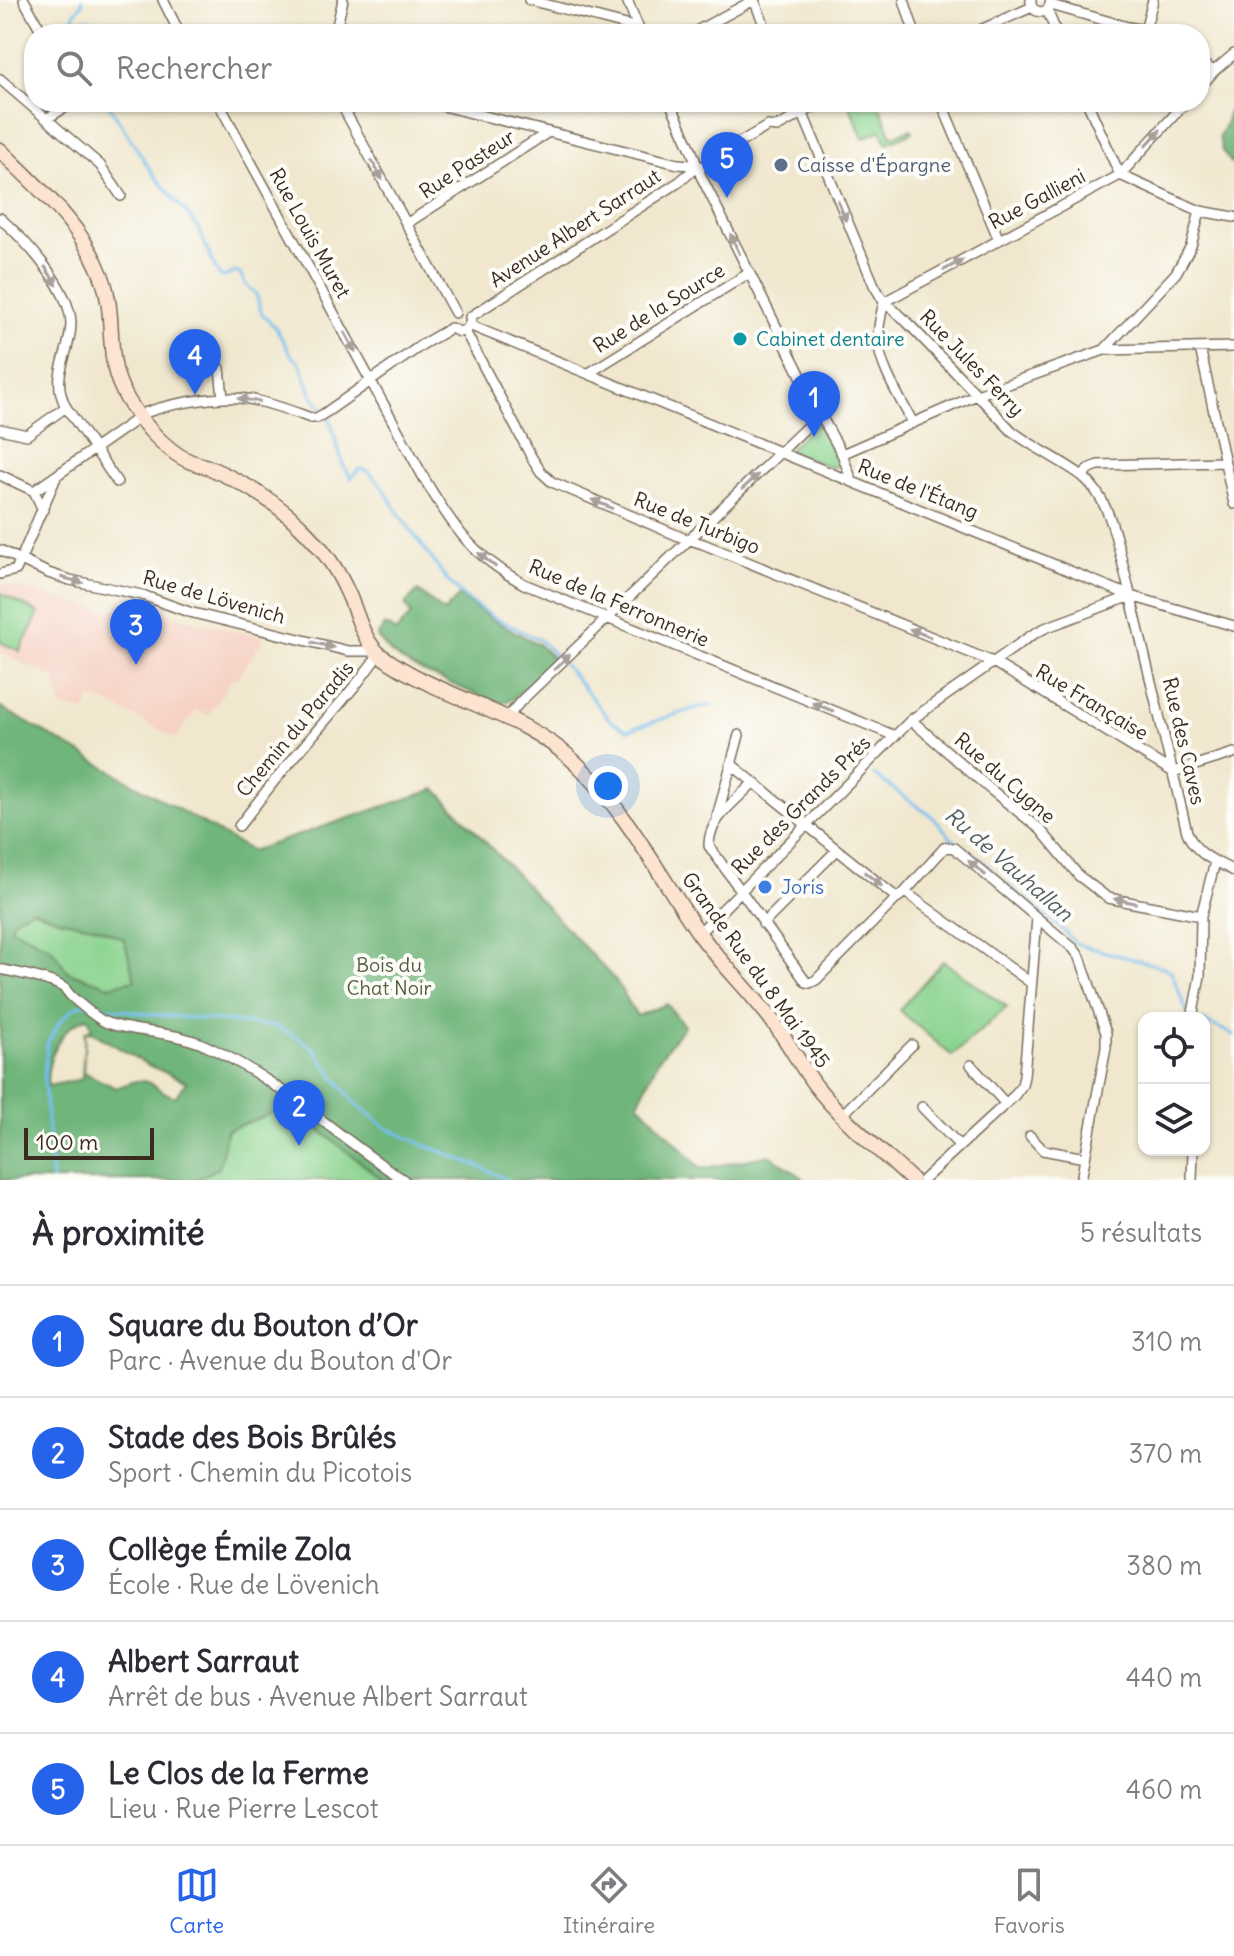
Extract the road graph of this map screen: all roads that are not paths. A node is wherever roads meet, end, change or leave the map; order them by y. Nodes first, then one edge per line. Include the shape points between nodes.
1 (24, 0) edge
2 (163, 0) edge
3 (343, 0) edge
4 (529, 0) edge
5 (627, 0) edge
6 (754, 0) edge
7 (904, 0) edge
8 (1153, 0) edge
9 (1031, 3) edge
10 (1050, 5) edge
11 (37, 24) edge
12 (175, 24) edge
13 (337, 24) edge
14 (615, 24) edge
15 (637, 24) edge
16 (710, 24) edge
17 (764, 24) edge
18 (912, 24) edge
19 (990, 24) edge
20 (1117, 24) edge
21 (1151, 24) edge
22 (1234, 54) edge
23 (1210, 68) edge
24 (1214, 71) junction
25 (1210, 76) edge
26 (0, 79) edge
27 (24, 100) edge
28 (38, 112) edge
29 (58, 112) edge
30 (223, 112) edge
31 (345, 112) edge
32 (466, 112) edge
33 (674, 112) edge
34 (945, 112) edge
35 (1092, 112) edge
36 (1177, 112) edge
37 (802, 113) joint
38 (46, 119) junction
39 (547, 133) junction
40 (0, 150) edge
41 (0, 158) edge
42 (697, 167) junction
43 (1120, 175) junction
44 (31, 182) junction
45 (121, 196) dead end
46 (1200, 211) junction
47 (1234, 217) edge
48 (0, 218) edge
49 (406, 224) junction
50 (999, 240) junction
51 (749, 273) junction
52 (884, 302) junction
53 (455, 313) junction
54 (468, 324) junction
55 (451, 328) junction
56 (1234, 347) edge
57 (1200, 348) junction
58 (1104, 350) junction
59 (207, 360) dead end
60 (589, 373) junction
61 (371, 381) junction
62 (977, 395) junction
63 (223, 398) junction
64 (66, 407) junction
65 (144, 414) junction
66 (820, 414) junction
67 (913, 423) junction
68 (0, 429) edge
69 (95, 448) junction
70 (781, 452) junction
71 (842, 454) junction
72 (1225, 462) junction
73 (0, 475) edge
74 (57, 475) junction
75 (1083, 476) junction
76 (852, 481) junction
77 (117, 482) dead end
78 (34, 491) junction
79 (1234, 504) edge
80 (43, 510) junction
81 (689, 539) junction
82 (0, 550) edge
83 (21, 559) junction
84 (0, 574) edge
85 (1131, 596) junction
86 (607, 619) junction
87 (1234, 626) edge
88 (377, 653) junction
89 (993, 662) junction
90 (507, 718) junction
91 (911, 720) junction
92 (739, 735) dead end
93 (895, 736) junction
94 (1234, 753) edge
95 (731, 764) junction
96 (1173, 772) junction
97 (754, 782) junction
98 (716, 821) junction
99 (806, 825) junction
100 (239, 826) dead end
101 (837, 850) junction
102 (1215, 862) junction
103 (1234, 871) edge
104 (741, 892) junction
105 (901, 895) junction
106 (1201, 916) junction
107 (1037, 918) junction
108 (763, 924) junction
109 (698, 931) junction
110 (0, 969) edge
111 (1031, 983) junction
112 (1194, 1012) edge
113 (912, 1045) dead end
114 (971, 1065) dead end
115 (1005, 1103) junction
116 (922, 1107) dead end
117 (842, 1115) junction
118 (1030, 1136) dead end
119 (959, 1145) junction
120 (1193, 1156) edge
121 (1085, 1158) junction
122 (404, 1180) edge
123 (912, 1180) edge
124 (923, 1180) edge
125 (1081, 1180) edge
126 (1192, 1180) edge

1 - 11 street
2 - 12 street
3 - 13 street
4 - 14 street
5 - 15 street
6 - 16 street
6 - 17 street
7 - 18 street
8 - 21 street
9 - 10 street via 1039,12
9 - 19 street
10 - 20 street
22 - 24 street
23 - 24 street
24 - 25 street
26 - 27 street
28 - 38 street
29 - 38 street
30 -> 61 street, Rue Louis Muret
31 -> 49 street
32 - 39 street
33 - 42 street
34 - 50 street
35 - 43 street
43 -> 36 street, Rue Gallieni
37 - 42 street, Avenue Albert Sarraut
37 -> 52 street, Rue Jules Ferry
38 - 45 street via 100,165
39 - 42 street
39 - 49 street, Rue Pasteur
40 - 44 main road
41 - 44 main road
51 -> 42 street
42 - 54 street, Avenue Albert Sarraut
43 - 46 street
43 - 50 street, Rue Gallieni
44 - 65 main road via 73,223 91,252 109,296 113,346
46 - 47 street
46 - 58 street via 1191,246 1176,273
48 -> 64 street via 39,258 67,304 71,324 58,383
49 - 53 street
52 -> 50 street, Rue Gallieni
51 - 60 street, Rue de la Source
51 - 66 street
52 - 62 street, Rue Jules Ferry
52 - 67 street via 881,359
53 - 54 street via 463,311
53 - 55 street
54 - 55 street via 459,332
54 - 60 street, Rue de l'Étang
81 -> 54 street, Rue de Turbigo via 552,482 541,472
55 - 61 street
56 - 57 street
57 - 58 street
57 - 72 street
58 - 62 street
59 - 63 street via 220,368
60 - 70 street, Rue de l'Étang
61 -> 63 street via 311,418 256,400
86 -> 61 street, Rue de la Ferronnerie via 524,584 481,556 451,522
62 - 67 street
62 - 75 street, Rue Jules Ferry via 1020,438
63 - 65 street
64 - 68 street via 27,435
64 - 69 street
65 - 69 street
65 - 88 main road via 208,467 281,509 315,542 332,562
66 - 70 street
66 - 71 street
67 - 71 street
69 - 74 street
69 - 77 street
70 - 76 street, Rue de l'Étang
81 -> 70 street
71 - 76 street
72 - 75 street via 1098,465
72 - 79 street
73 - 78 street
74 - 78 street
74 - 80 street
75 - 85 street, Rue Jules Ferry via 1113,525
76 - 85 street, Rue de l'Étang
78 - 80 street
80 - 83 street
81 - 86 street
89 -> 81 street, Rue de Turbigo
82 - 83 street, Rue de Lövenich
83 - 84 street via 16,570
83 -> 88 street, Rue de Lövenich via 59,577 142,595 189,612 348,651
85 - 87 street, Rue de l'Étang
85 - 89 street, Rue des Grands Prés via 1045,628
85 - 96 street, Rue des Caves
90 -> 86 street
93 -> 86 street, Rue de la Ferronnerie
88 - 90 main road, Grande Rue du 8 Mai 1945
88 - 100 street, Chemin du Paradis
89 - 91 street, Rue des Grands Prés
89 - 96 street, Rue Française
90 - 109 main road, Grande Rue du 8 Mai 1945 via 553,743 602,791
91 - 93 street, Rue des Grands Prés
106 -> 91 street, Rue du Cygne via 1108,898 1079,876 1040,829
92 - 95 street
93 - 99 street, Rue des Grands Prés
94 - 96 street
95 - 97 street
95 - 98 street
96 - 102 street, Rue des Caves via 1189,840
97 - 98 street
97 - 99 street
98 - 104 street via 709,846
99 - 101 street
99 - 104 street, Rue des Grands Prés
101 -> 105 street
101 - 108 street
102 - 103 street, Rue des Caves
102 - 106 street
104 - 108 street
104 - 109 street, Rue des Grands Prés
107 -> 105 street via 950,847
105 - 108 street via 810,983
105 - 111 street
106 - 112 street
107 - 111 street
107 - 121 street via 1080,957 1106,1033
109 - 117 main road, Grande Rue du 8 Mai 1945
110 - 122 street via 56,984 108,1023 179,1037 238,1062
111 - 115 street via 1024,1076
113 - 117 street
114 - 115 street
115 - 119 street
116 - 119 street
117 - 123 main road, Grande Rue du 8 Mai 1945
118 - 121 street via 1043,1150
119 - 124 street
120 - 126 street
121 - 125 street

